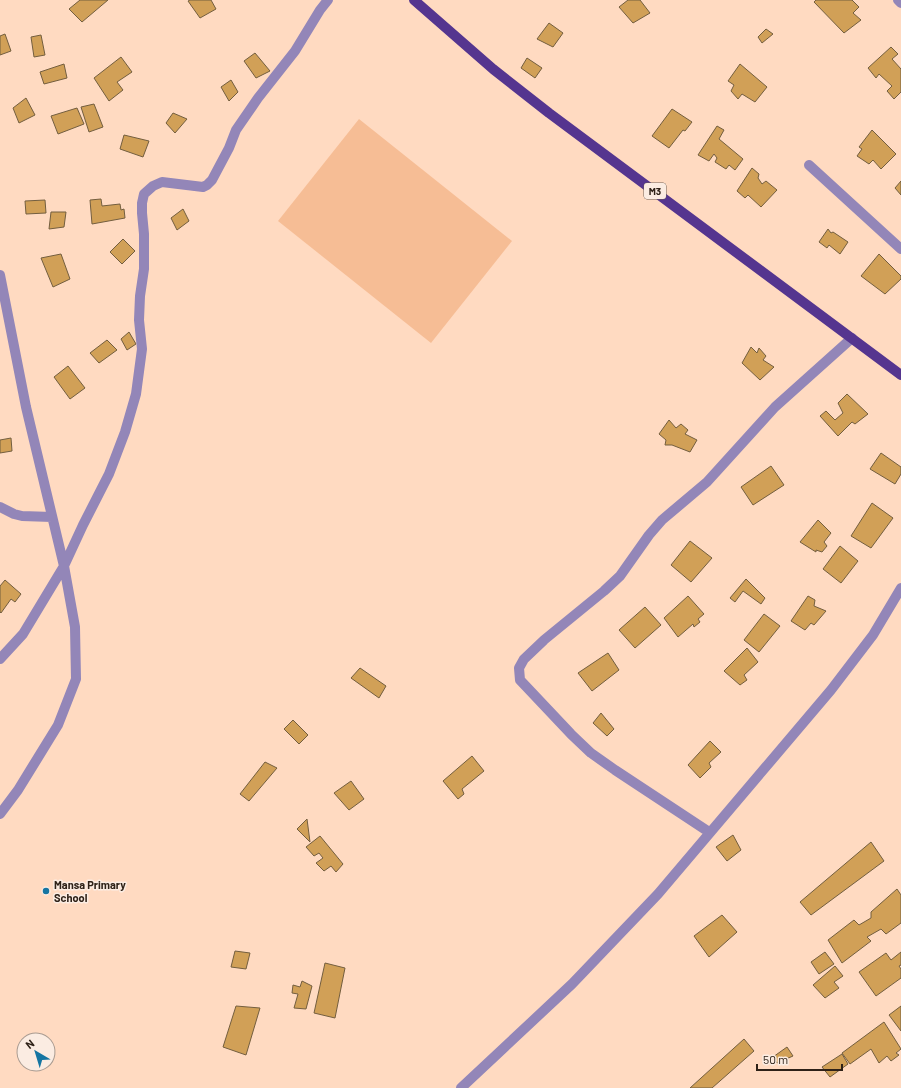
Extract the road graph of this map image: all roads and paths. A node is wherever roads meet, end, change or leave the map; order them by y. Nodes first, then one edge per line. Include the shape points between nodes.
1 (328, 0) edge
2 (414, 0) edge
3 (898, 0) edge
4 (901, 3) edge
5 (810, 165) dead end
6 (901, 249) edge
7 (0, 275) edge
8 (852, 338) junction
9 (901, 375) edge
10 (0, 507) edge
11 (52, 517) junction
12 (64, 566) junction
13 (901, 588) edge
14 (0, 659) edge
15 (0, 814) edge
16 (709, 832) junction
17 (461, 1088) edge

1 - 12 street via 295,51 236,130 212,180 203,187 162,182 144,194 144,269 139,320 142,349 136,394 109,474
2 - 8 main road, M3 via 493,69 537,103
3 - 4 street
5 - 6 street
7 - 11 street via 26,407
8 - 9 main road, M3
8 - 16 street via 775,407 708,482 662,520 620,576 544,640 518,668 520,680 591,753
10 - 11 street via 22,516
11 - 12 street
12 - 14 street via 22,634
12 - 15 street via 75,627 76,680 58,725
13 - 16 street via 873,635 830,690
16 - 17 street via 658,894 572,984

